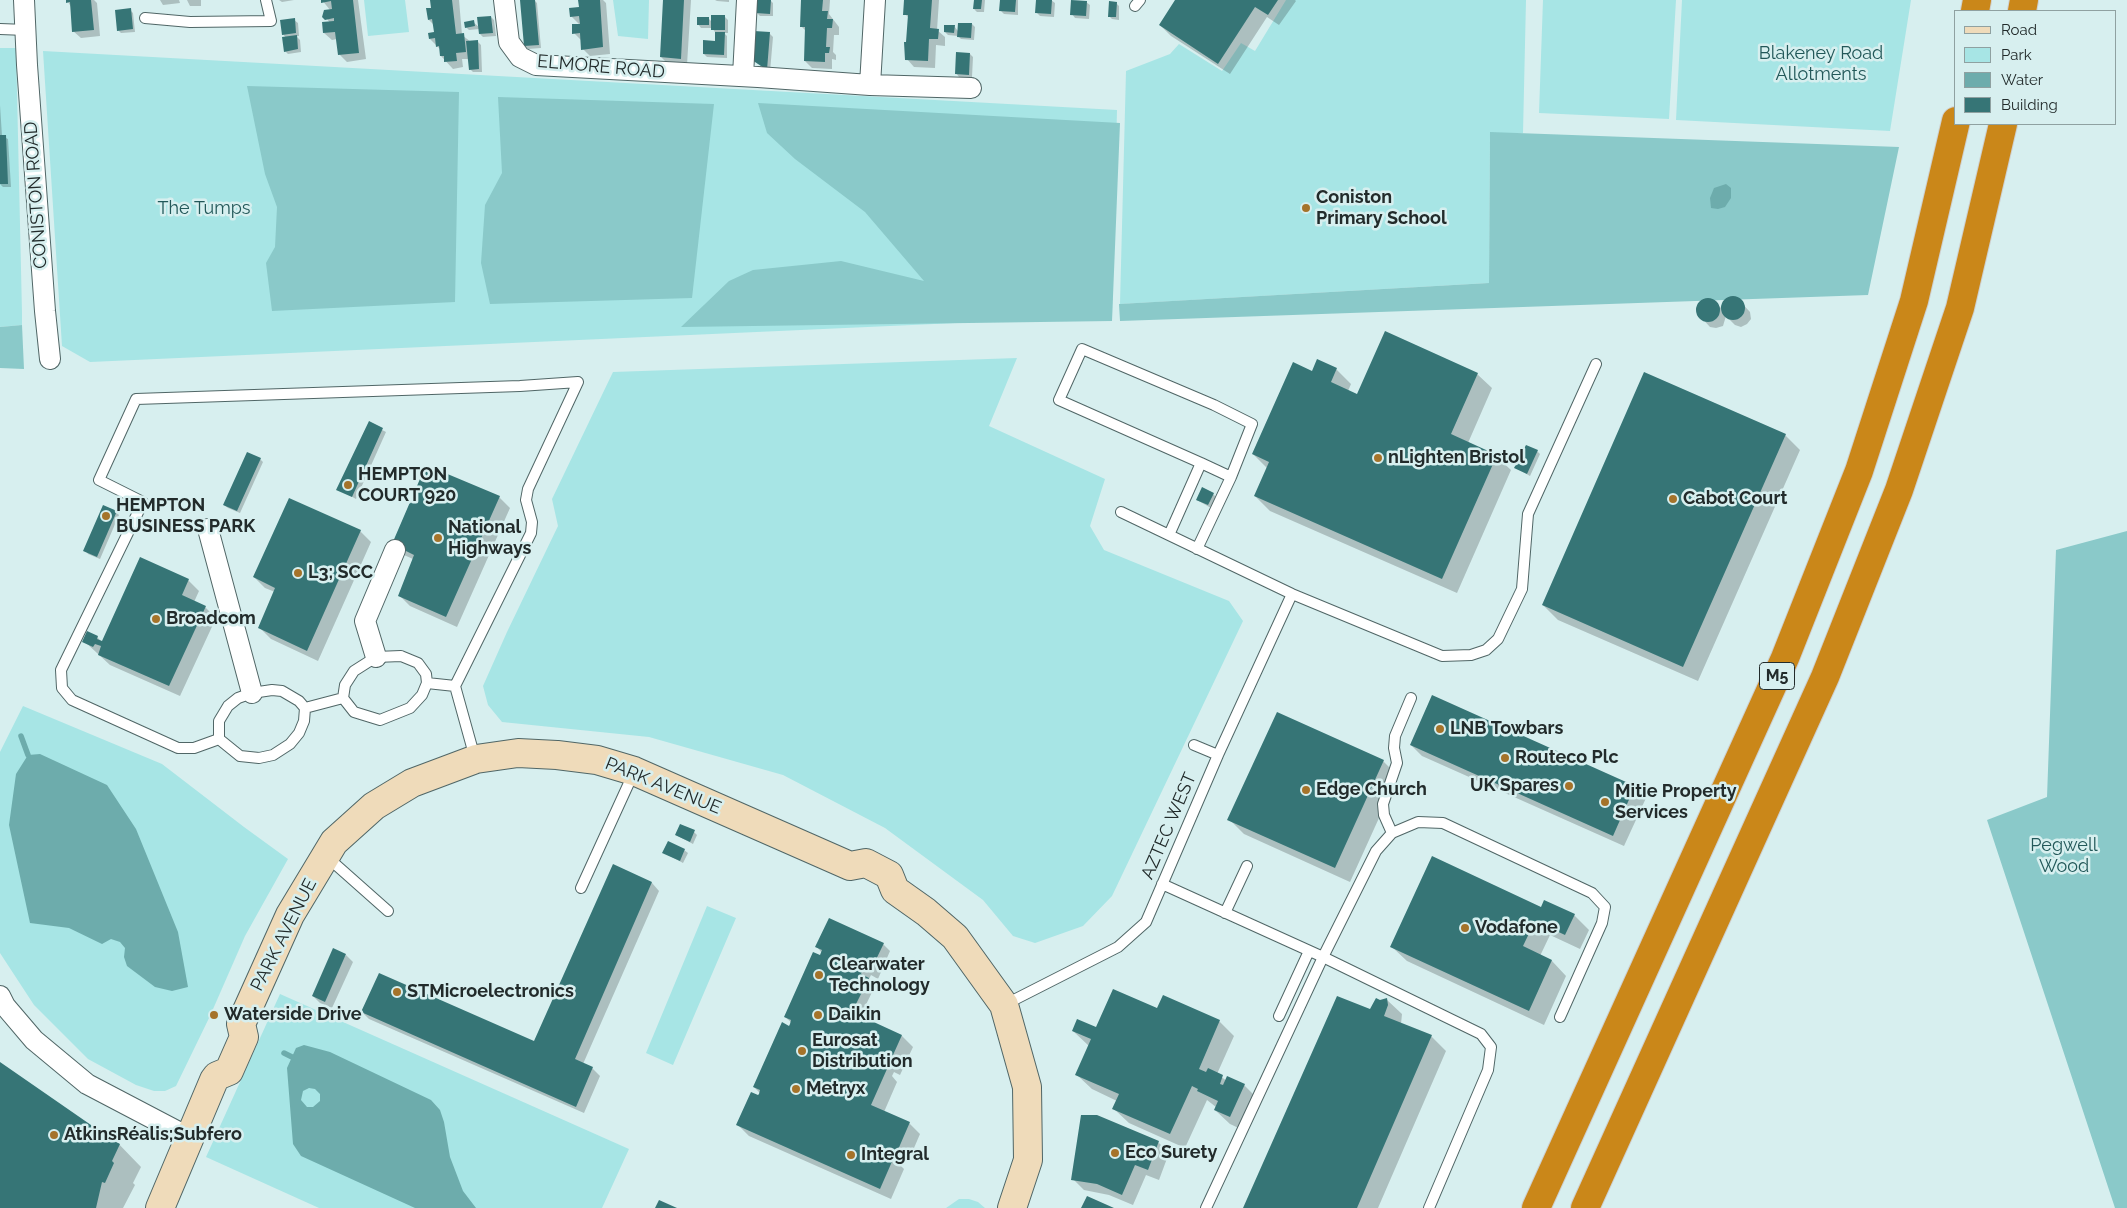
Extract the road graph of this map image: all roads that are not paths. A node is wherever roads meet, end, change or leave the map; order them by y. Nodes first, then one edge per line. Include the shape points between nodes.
1 (24, 0) edge
2 (266, 0) edge
3 (504, 0) edge
4 (747, 0) edge
5 (875, 0) edge
6 (145, 18) dead end
7 (0, 29) edge
8 (26, 30) junction
9 (743, 76) junction
10 (870, 86) junction
11 (971, 88) dead end
12 (1955, 125) edge
13 (2003, 125) edge
14 (50, 359) dead end
15 (1596, 364) dead end
16 (1201, 463) junction
17 (1231, 477) junction
18 (1122, 512) dead end
19 (208, 529) dead end
20 (1169, 535) junction
21 (1198, 549) junction
22 (395, 550) dead end
23 (1292, 594) junction
24 (376, 657) junction
25 (427, 683) junction
26 (455, 686) junction
27 (252, 693) junction
28 (343, 698) junction
29 (1411, 698) dead end
30 (305, 708) junction
31 (219, 739) junction
32 (1194, 745) dead end
33 (1218, 755) junction
34 (476, 759) junction
35 (634, 771) junction
36 (1392, 833) junction
37 (326, 856) junction
38 (1247, 866) dead end
39 (1162, 884) junction
40 (581, 888) dead end
41 (388, 911) dead end
42 (1225, 913) junction
43 (1309, 951) junction
44 (1324, 957) junction
45 (2, 1004) edge
46 (1004, 1005) junction
47 (1279, 1016) dead end
48 (1560, 1017) dead end
49 (190, 1138) junction
50 (160, 1208) edge
51 (1012, 1208) edge
52 (1206, 1208) edge
53 (1428, 1208) edge
54 (1536, 1208) edge
55 (1585, 1208) edge

1 - 8 street, CONISTON ROAD
2 - 6 lane via 271,22 190,22
3 - 9 street, ELMORE ROAD via 509,42 520,57 536,65
4 - 9 street
5 - 10 street
7 - 8 lane
8 - 14 street, CONISTON ROAD
9 - 10 street, ELMORE ROAD
10 - 11 street, ELMORE ROAD
12 - 54 highway, M5 via 1914,301 1859,471 1785,658
13 - 55 highway, M5 via 1960,308 1900,490 1825,677
15 - 23 lane via 1528,514 1522,589 1498,639 1486,650 1471,655 1442,656
16 - 17 lane
16 - 17 lane via 1059,400 1082,349 1252,424
16 - 20 lane
17 - 21 lane
18 - 20 lane
19 - 27 street
20 - 21 lane
21 - 23 lane
22 - 24 street via 365,621
23 - 33 lane, AZTEC WEST
24 - 25 lane via 401,656 418,663 426,674
24 - 28 lane via 354,671 345,685
25 - 26 lane
25 - 28 lane via 422,695 410,708 380,720 354,712
26 - 31 lane via 531,533 532,522 526,500 528,489 578,382 136,399 99,480 143,502 61,670 62,688 72,700 178,748 194,748
26 - 34 lane
27 - 30 lane via 282,691
27 - 31 lane via 228,706 219,721
28 - 30 lane
29 - 36 lane via 1395,736 1397,763 1383,804
30 - 31 lane via 304,721 298,733 290,744 273,755 259,758 240,756
32 - 33 lane
33 - 39 lane, AZTEC WEST
34 - 35 street, PARK AVENUE via 518,753 557,755 598,760
34 - 37 street, PARK AVENUE via 412,783 374,806 334,842
35 - 40 lane
35 - 46 street, PARK AVENUE via 850,866 866,863 889,875 895,890 956,936
36 - 44 lane via 1376,851
36 - 48 lane via 1418,822 1443,823 1592,893 1605,907 1602,923
37 - 41 lane
37 - 49 street, PARK AVENUE via 290,915 241,1024 244,1037 229,1071 217,1076
38 - 42 lane
39 - 42 lane
39 - 46 lane, AZTEC WEST via 1146,922 1118,946
42 - 43 lane
43 - 44 lane
43 - 47 lane
44 - 52 lane
44 - 53 lane via 1481,1034 1491,1047 1488,1070
45 - 49 street via 34,1040 87,1084
46 - 51 street, PARK AVENUE via 1026,1086 1028,1160
49 - 50 street, PARK AVENUE

